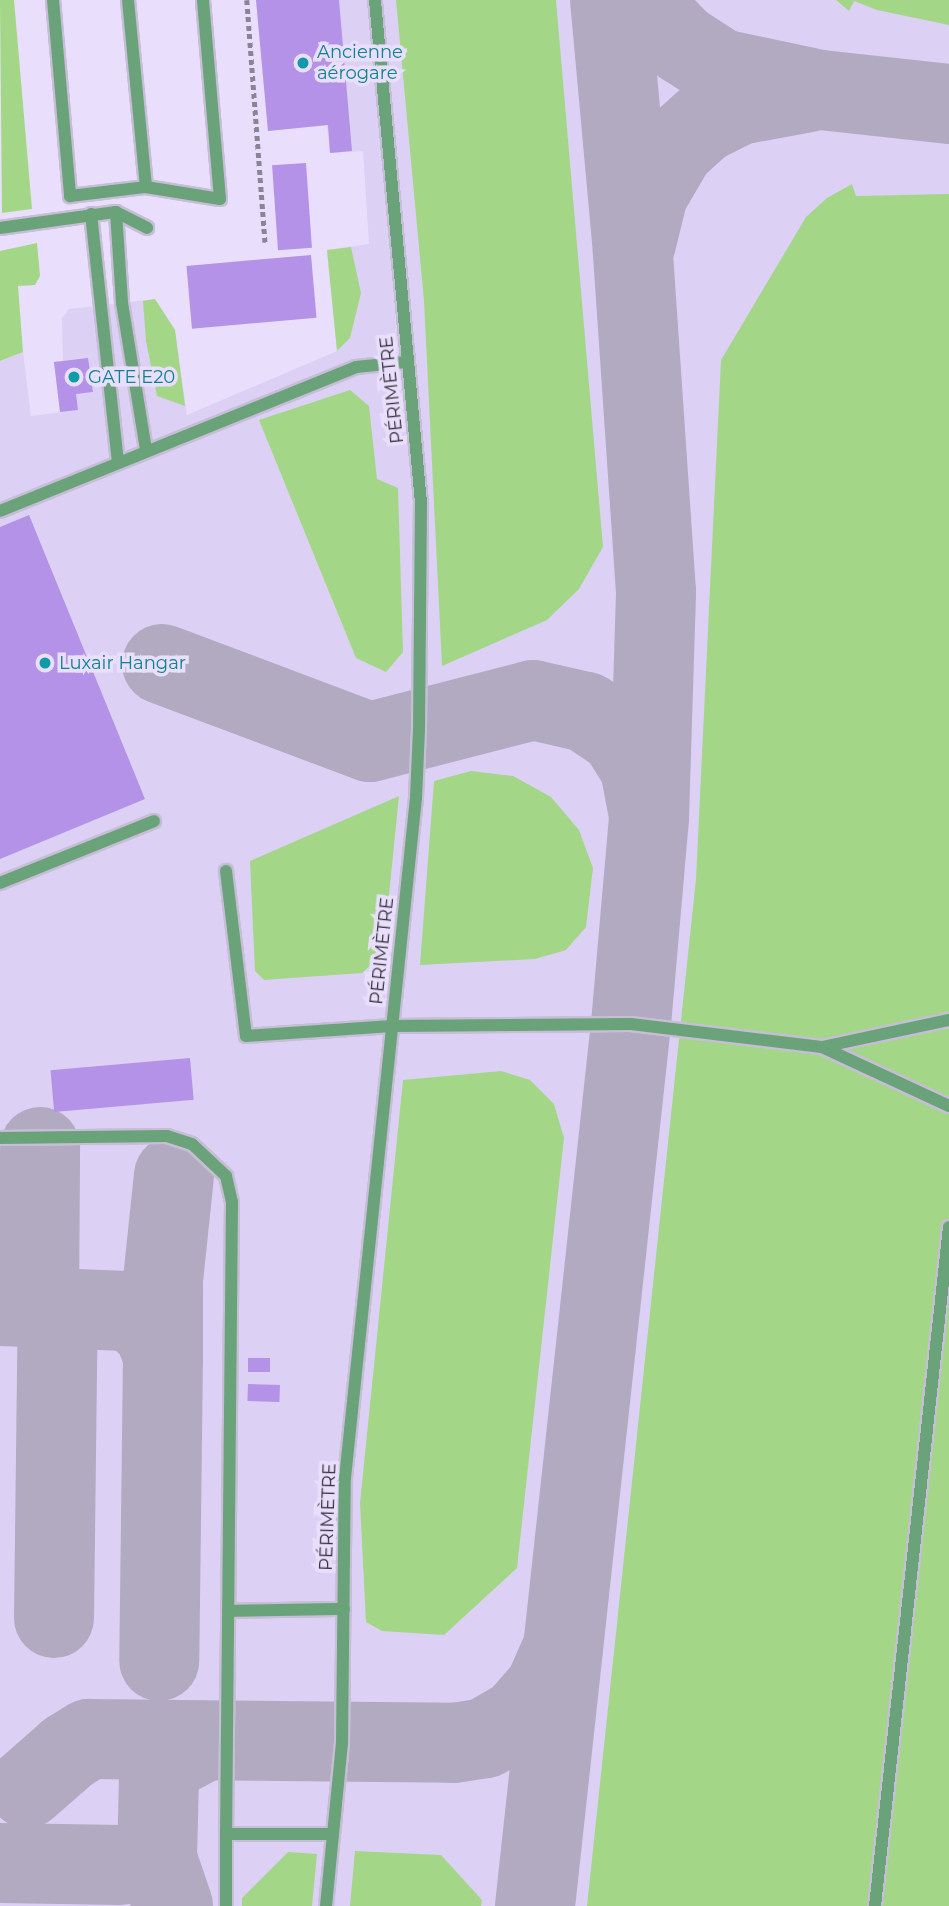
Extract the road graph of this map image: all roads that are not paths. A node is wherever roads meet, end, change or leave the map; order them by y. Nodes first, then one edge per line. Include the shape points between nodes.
1 (53, 0) edge
2 (128, 0) edge
3 (203, 0) edge
4 (375, 0) edge
5 (146, 187) junction
6 (116, 212) junction
7 (91, 214) junction
8 (0, 228) edge
9 (147, 228) dead end
10 (406, 362) junction
11 (146, 449) junction
12 (118, 461) junction
13 (0, 511) edge
14 (154, 821) dead end
15 (226, 871) dead end
16 (0, 883) edge
17 (949, 1020) edge
18 (392, 1026) junction
19 (822, 1047) junction
20 (949, 1105) edge
21 (0, 1138) edge
22 (949, 1227) edge
23 (344, 1609) junction
24 (228, 1611) junction
25 (333, 1834) junction
26 (226, 1835) junction
27 (226, 1906) edge
28 (326, 1906) edge
29 (875, 1906) edge

1 - 5 lane via 70,196
2 - 5 lane
3 - 5 lane via 220,199
4 - 10 lane, PÉRIMÈTRE
6 - 7 lane
6 - 9 lane
6 - 11 lane via 122,303
7 - 8 lane
7 - 12 lane
10 - 11 lane via 356,367
10 - 18 lane, PÉRIMÈTRE via 421,503 419,730
11 - 12 lane
12 - 13 lane
14 - 16 lane
15 - 18 lane via 246,1036
17 - 19 lane
18 - 19 lane via 631,1024
18 - 23 lane, PÉRIMÈTRE via 345,1478
19 - 20 lane
21 - 24 lane via 167,1136 191,1144 226,1177 232,1202
22 - 29 lane
23 - 24 lane
23 - 25 lane, PÉRIMÈTRE via 342,1743
24 - 26 lane
25 - 26 lane
25 - 28 lane, PÉRIMÈTRE
26 - 27 lane

